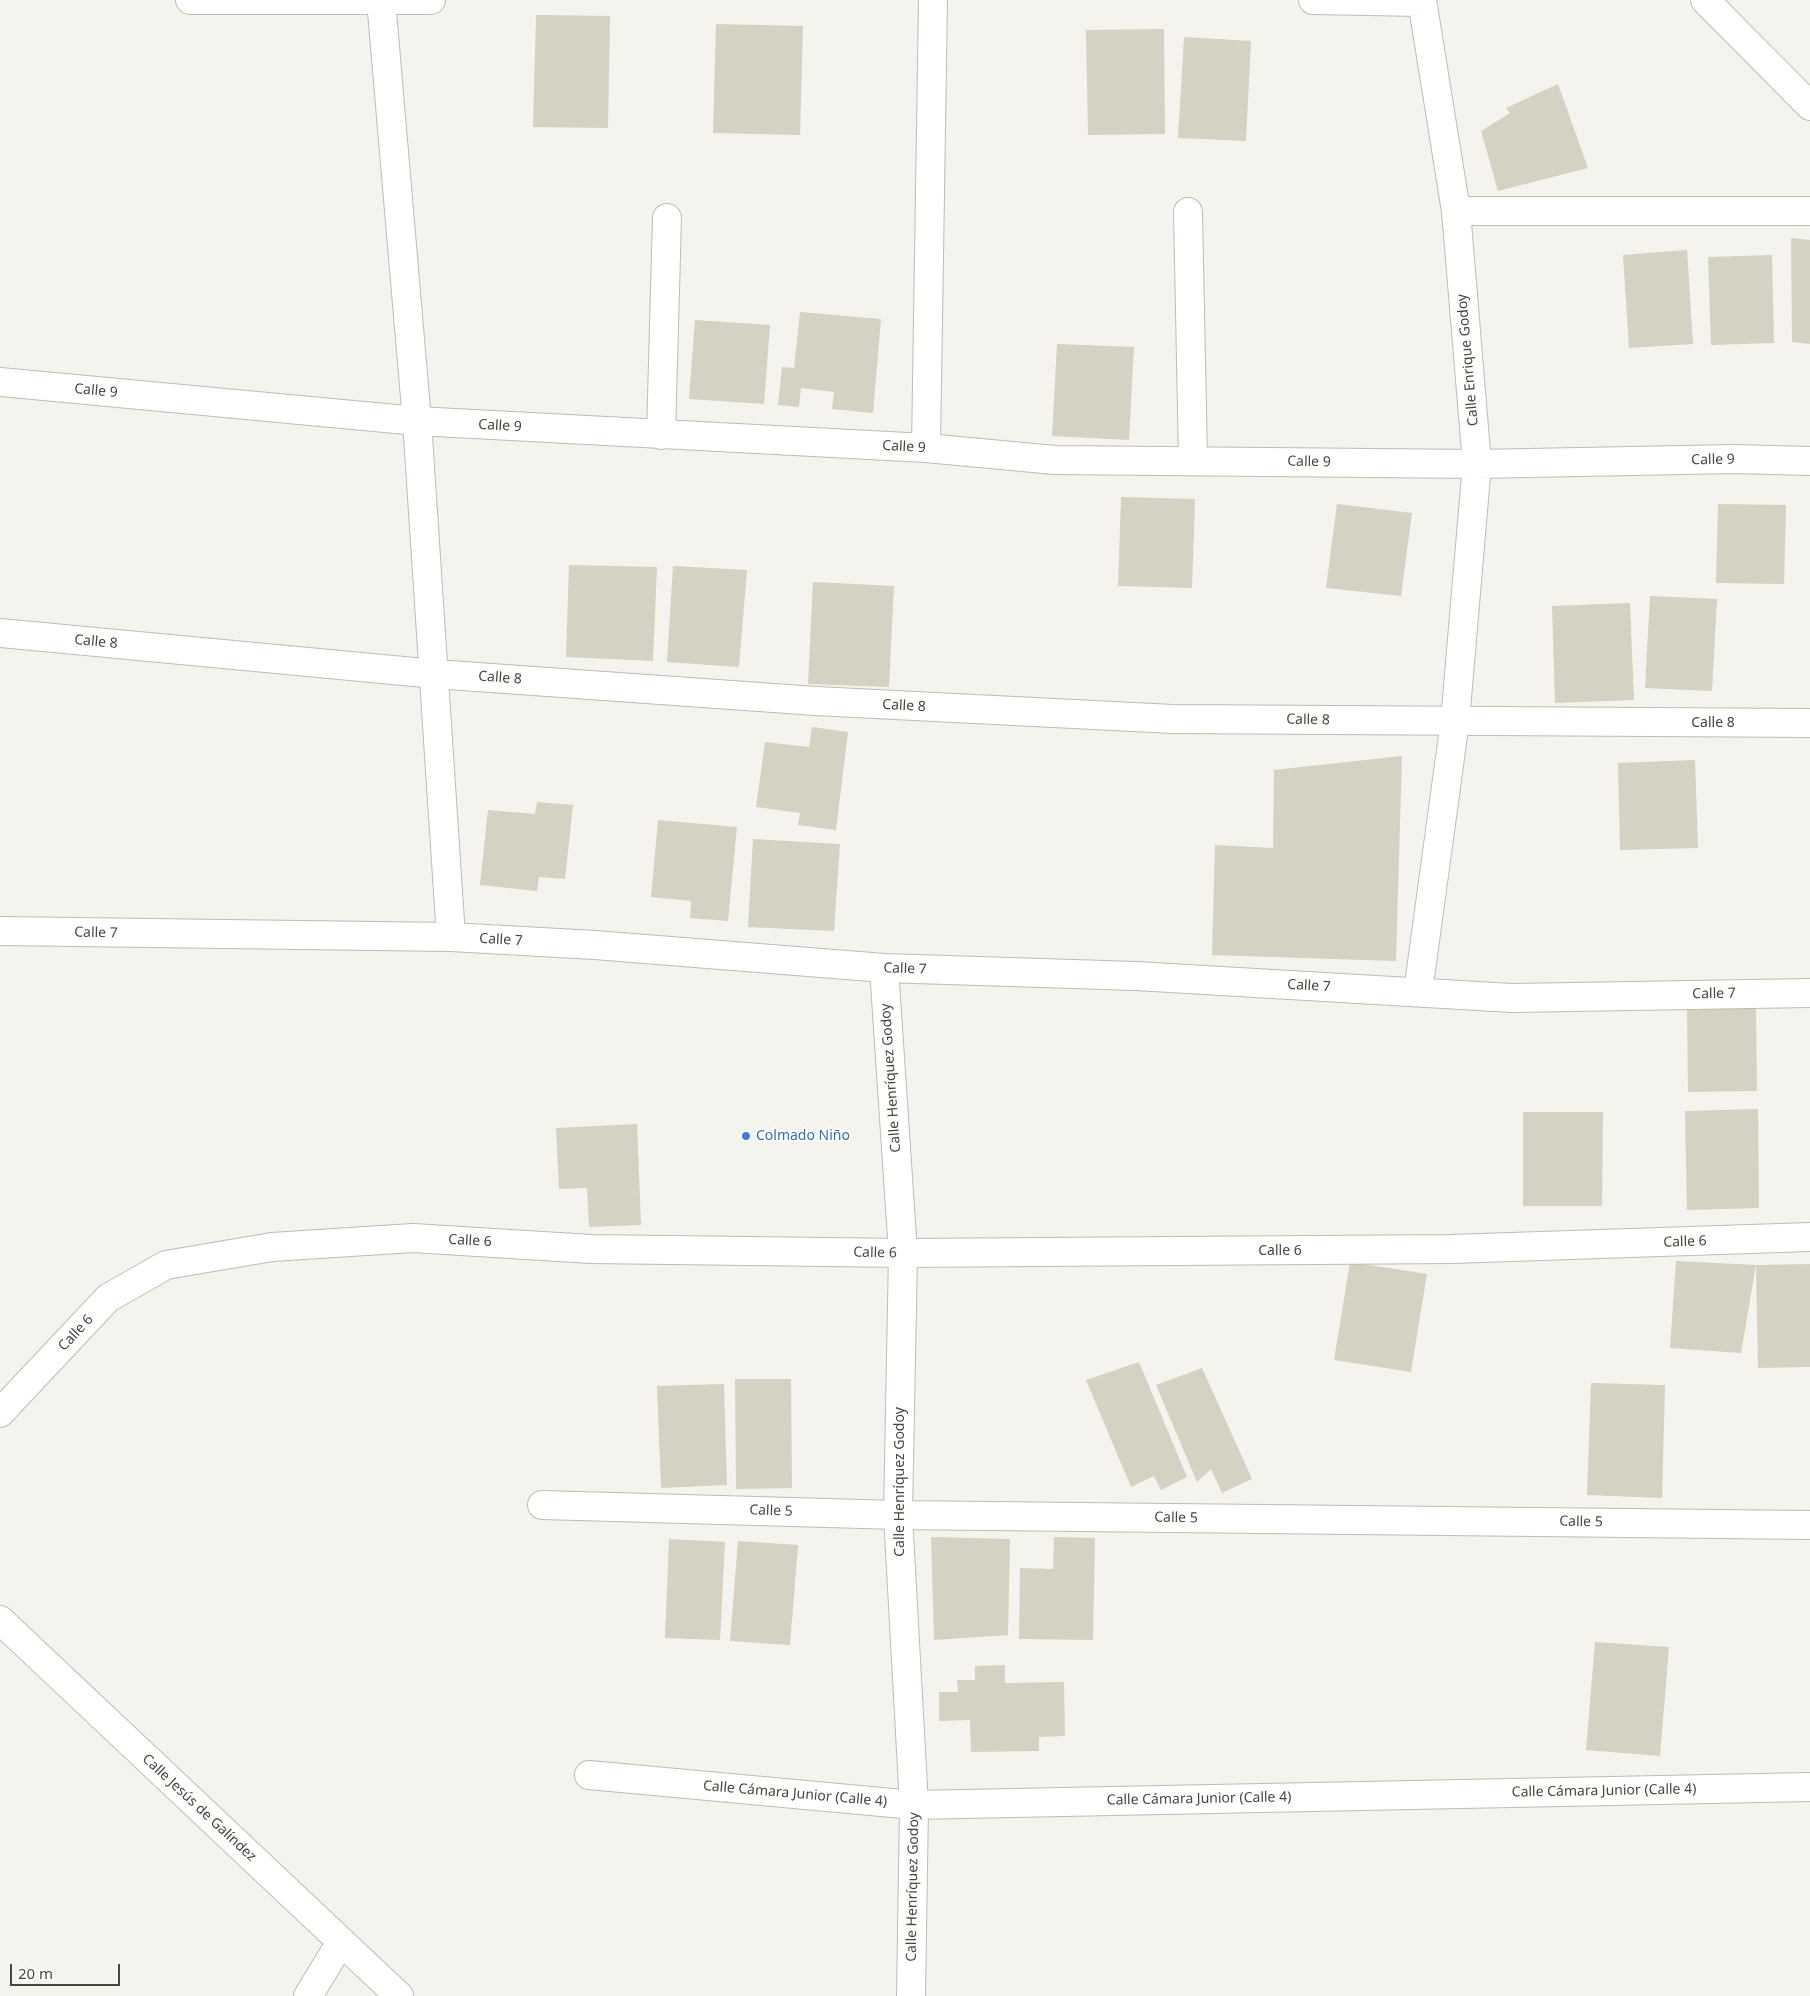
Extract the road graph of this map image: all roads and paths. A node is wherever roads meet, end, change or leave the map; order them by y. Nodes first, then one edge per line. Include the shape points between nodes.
1 (190, 0) edge
2 (431, 0) edge
3 (933, 0) edge
4 (1313, 0) edge
5 (1705, 0) edge
6 (381, 1) edge
7 (1422, 1) edge
8 (1810, 106) edge
9 (1456, 211) junction
10 (1810, 211) edge
11 (1188, 212) dead end
12 (666, 218) dead end
13 (0, 382) edge
14 (417, 421) junction
15 (661, 435) junction
16 (926, 448) junction
17 (1193, 460) junction
18 (1810, 461) edge
19 (1477, 464) junction
20 (0, 632) edge
21 (434, 674) junction
22 (1455, 721) junction
23 (1810, 723) edge
24 (0, 931) edge
25 (450, 938) junction
26 (884, 968) junction
27 (1418, 992) junction
28 (1810, 993) edge
29 (1810, 1237) edge
30 (903, 1253) junction
31 (0, 1413) edge
32 (542, 1505) dead end
33 (898, 1515) junction
34 (1810, 1525) edge
35 (0, 1620) edge
36 (589, 1775) dead end
37 (1810, 1787) edge
38 (914, 1805) junction
39 (341, 1942) junction
40 (308, 1996) edge
41 (399, 1996) edge
42 (910, 1996) edge

1 - 6 street
2 - 6 street
3 - 16 street
4 - 7 street
5 - 8 street
6 - 14 street
7 - 9 street, Calle Enrique Godoy
9 - 10 street
9 - 19 street, Calle Enrique Godoy
11 - 17 street
12 - 15 street
13 - 14 street, Calle 9
14 - 15 street, Calle 9
14 - 21 street
15 - 16 street, Calle 9
16 - 17 street, Calle 9 via 1055,460
17 - 19 street, Calle 9
18 - 19 street, Calle 9 via 1734,459
19 - 22 street, Calle Enrique Godoy
20 - 21 street, Calle 8
21 - 22 street, Calle 8 via 816,701 1173,719
21 - 25 street
22 - 23 street, Calle 8
22 - 27 street, Calle Enrique Godoy
24 - 25 street, Calle 7
25 - 26 street, Calle 7 via 595,945
26 - 27 street, Calle 7 via 1136,976
26 - 30 street, Calle Henríquez Godoy
27 - 28 street, Calle 7 via 1512,998
29 - 30 street, Calle 6 via 1451,1249
30 - 31 street, Calle 6 via 591,1249 413,1238 272,1247 166,1264 108,1298
30 - 33 street, Calle Henríquez Godoy
32 - 33 street, Calle 5
33 - 34 street, Calle 5
33 - 38 street, Calle Henríquez Godoy
35 - 39 street, Calle Jesús de Galíndez
36 - 38 street, Calle Cámara Junior (Calle 4)
37 - 38 street, Calle Cámara Junior (Calle 4)
38 - 42 street, Calle Henríquez Godoy
39 - 40 street
39 - 41 street, Calle Jesús de Galíndez

